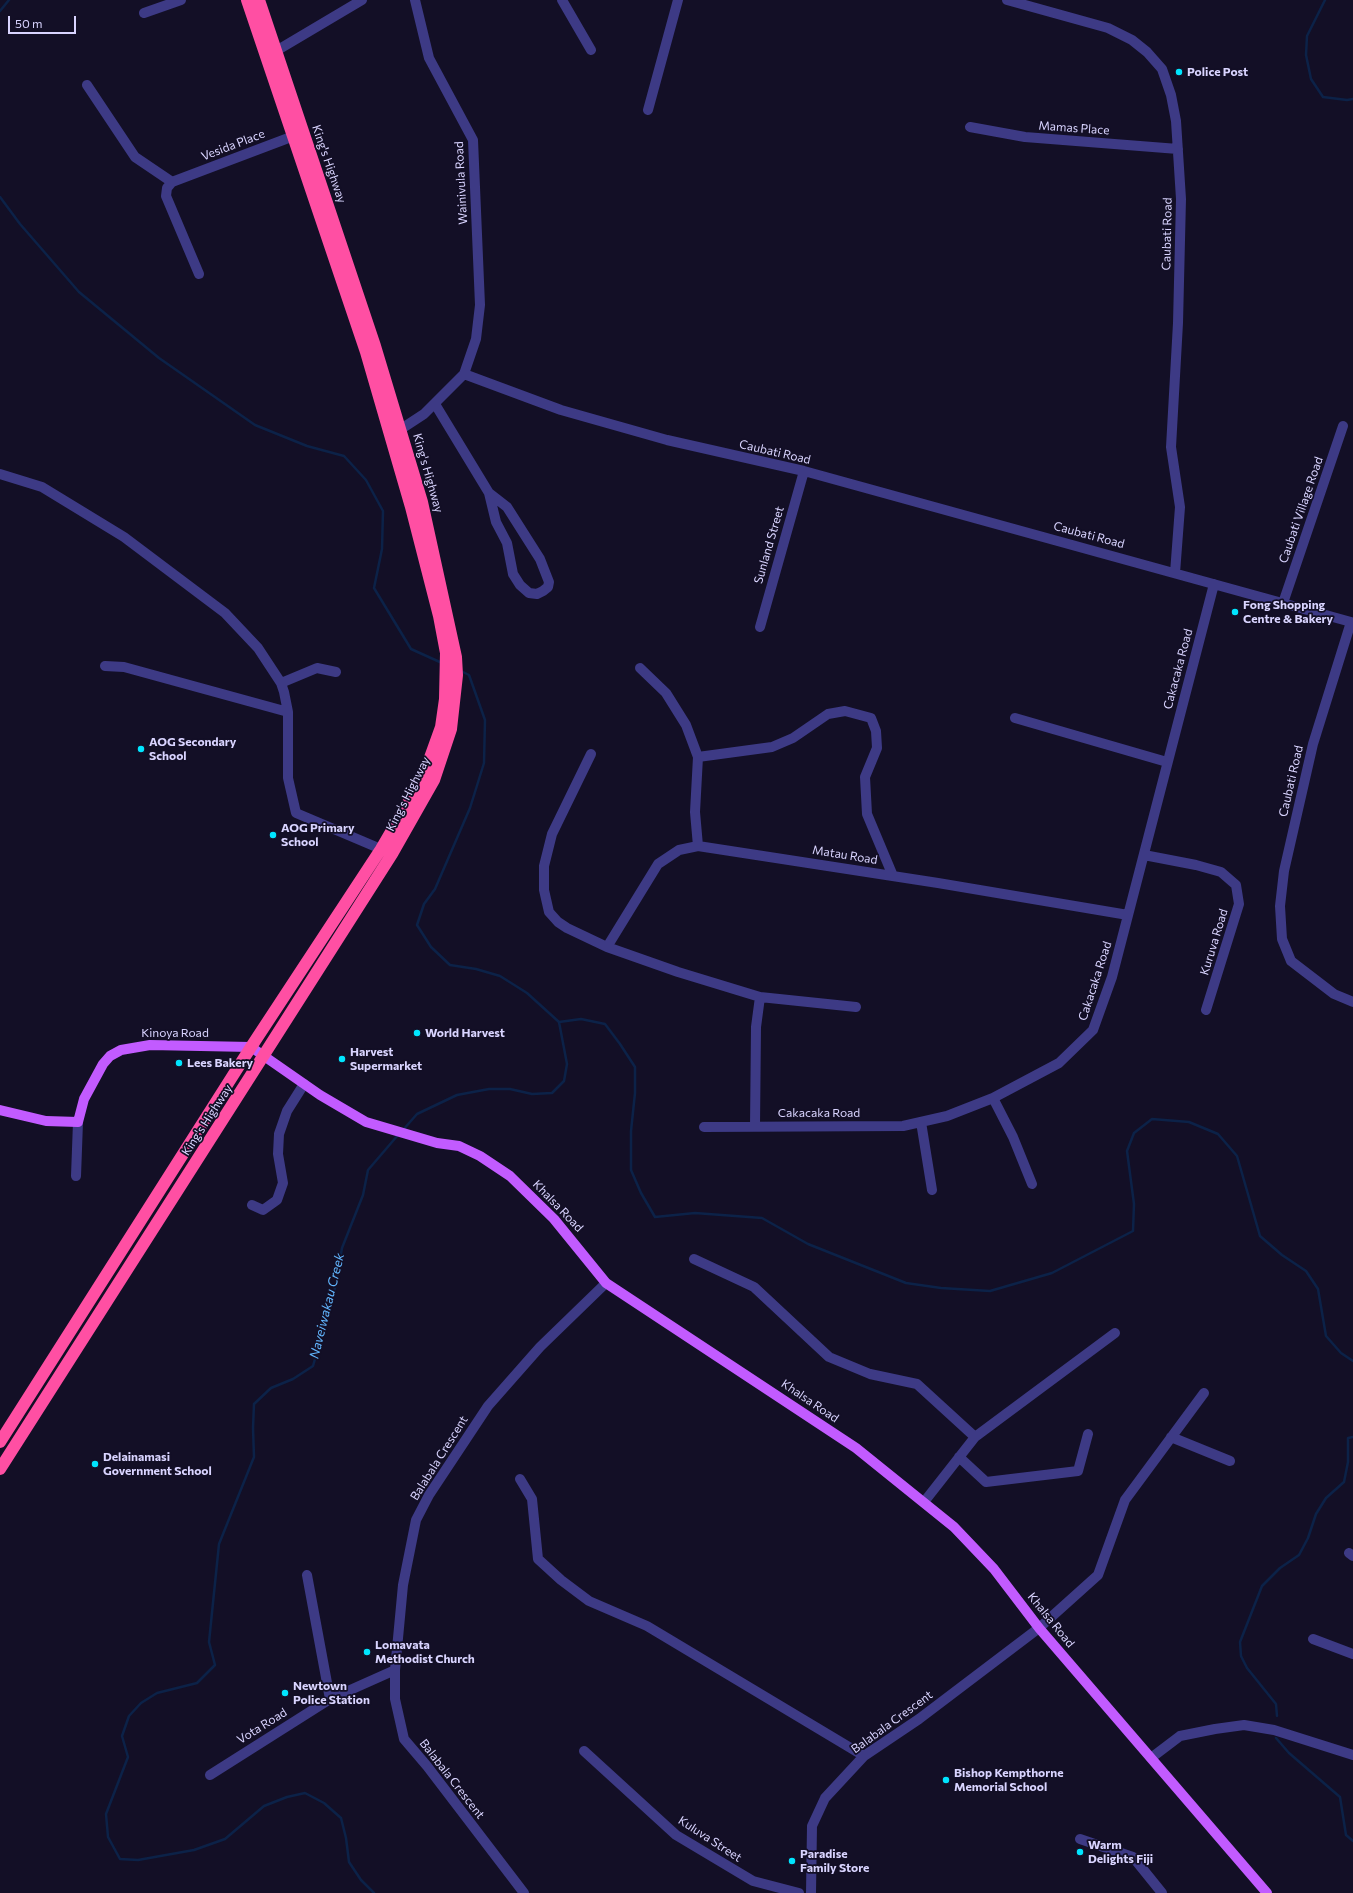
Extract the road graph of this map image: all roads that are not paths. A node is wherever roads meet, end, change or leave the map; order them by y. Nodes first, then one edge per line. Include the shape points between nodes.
1 (181, 0) edge
2 (247, 0) edge
3 (259, 0) edge
4 (362, 0) edge
5 (415, 0) edge
6 (562, 0) edge
7 (678, 0) edge
8 (1007, 0) edge
9 (144, 13) dead end
10 (591, 50) dead end
11 (276, 51) junction
12 (87, 85) dead end
13 (648, 110) dead end
14 (970, 127) dead end
15 (298, 134) junction
16 (1178, 149) junction
17 (172, 182) junction
18 (199, 274) dead end
19 (464, 374) junction
20 (435, 404) junction
21 (1343, 426) dead end
22 (396, 432) junction
23 (804, 471) junction
24 (0, 474) edge
25 (489, 493) junction
26 (1175, 573) junction
27 (1214, 584) junction
28 (1283, 603) junction
29 (760, 626) dead end
30 (105, 666) dead end
31 (640, 668) dead end
32 (336, 672) dead end
33 (452, 674) junction
34 (281, 682) junction
35 (288, 712) junction
36 (1015, 718) dead end
37 (592, 754) dead end
38 (698, 757) junction
39 (1167, 762) junction
40 (698, 846) junction
41 (381, 849) junction
42 (392, 854) junction
43 (1144, 855) junction
44 (893, 876) junction
45 (1128, 916) junction
46 (607, 947) junction
47 (760, 996) junction
48 (1353, 1002) edge
49 (856, 1007) dead end
50 (1206, 1010) dead end
51 (251, 1047) junction
52 (263, 1057) junction
53 (304, 1084) junction
54 (993, 1098) junction
55 (0, 1110) edge
56 (78, 1122) junction
57 (921, 1122) junction
58 (755, 1126) junction
59 (704, 1127) dead end
60 (76, 1176) dead end
61 (1032, 1184) dead end
62 (932, 1190) dead end
63 (252, 1205) dead end
64 (694, 1259) dead end
65 (606, 1282) junction
66 (1115, 1333) dead end
67 (1204, 1393) dead end
68 (1088, 1434) dead end
69 (975, 1437) junction
70 (1171, 1438) junction
71 (0, 1442) edge
72 (959, 1457) junction
73 (1230, 1461) dead end
74 (0, 1469) edge
75 (520, 1479) dead end
76 (924, 1502) junction
77 (307, 1575) dead end
78 (1039, 1628) junction
79 (1313, 1639) dead end
80 (1353, 1654) edge
81 (395, 1670) junction
82 (330, 1699) junction
83 (584, 1751) dead end
84 (1352, 1753) edge
85 (864, 1756) junction
86 (1151, 1758) junction
87 (210, 1775) dead end
88 (1080, 1839) dead end
89 (524, 1893) edge
90 (799, 1893) edge
91 (811, 1893) edge
92 (1162, 1893) edge
93 (1267, 1893) edge

1 - 9 street
2 - 15 highway, King's Highway
3 - 11 highway, King's Highway
4 - 11 street
5 - 19 street, Wainivula Road via 429,58 473,140 480,305 476,339
6 - 10 street
7 - 13 street
8 - 16 street, Caubati Road via 1108,28 1132,40 1147,52 1162,69 1171,95
11 - 15 highway, King's Highway
12 - 17 street via 135,157
14 - 16 street, Mamas Place via 1025,137
15 - 17 street, Vesida Place
15 - 22 highway, King's Highway via 375,346
16 - 26 street, Caubati Road via 1181,199 1178,324 1171,447 1180,507
17 - 18 street via 167,188 166,196
19 - 20 street
19 - 23 street, Caubati Road via 561,410 667,440
20 - 22 street
20 - 25 street
21 - 28 street, Caubati Village Road
22 - 33 highway, King's Highway via 422,502 451,655
23 - 26 street, Caubati Road
23 - 29 street, Sunland Street
24 - 34 street via 42,487 147,552 225,613 258,648
25 - 25 street via 507,507 540,559 549,582 543,591 537,594 529,593 513,574 507,543 496,522
26 - 27 street, Caubati Road
27 - 28 street, Caubati Road
27 - 39 street, Cakacaka Road
28 - 48 street, Caubati Road via 1351,622 1313,744 1284,871 1280,906 1282,940 1291,961 1334,994
30 - 35 street via 124,667
31 - 38 street via 666,693 686,724
32 - 34 street via 317,668
33 - 41 highway, King's Highway via 433,752 423,777
33 - 42 highway, King's Highway via 451,729 443,756 434,780
34 - 35 street
35 - 41 street via 288,778 296,813
36 - 39 street
37 - 46 street via 552,834 544,866 544,890 549,912 558,922
38 - 40 street via 695,812
38 - 44 street via 772,747 793,738 828,714 845,711 871,718 876,731 877,748 866,777 867,814
39 - 43 street, Cakacaka Road
40 - 44 street, Matau Road
40 - 46 street, Matau Road via 679,850 658,864
41 - 42 street
41 - 51 highway, King's Highway
42 - 52 highway, King's Highway
43 - 45 street, Cakacaka Road
43 - 50 street, Kuruva Road via 1221,872 1236,885 1239,904
44 - 45 street, Matau Road
45 - 54 street, Cakacaka Road via 1112,977 1093,1030 1059,1063
46 - 47 street via 678,972
47 - 49 street
47 - 58 street via 756,1026
51 - 52 main road, Khalsa Road
51 - 56 main road, Kinoya Road via 150,1045 121,1050 110,1056 103,1064 84,1098
51 - 71 highway, King's Highway
52 - 53 main road, Khalsa Road
52 - 74 highway, King's Highway
53 - 63 street via 287,1111 279,1134 278,1154 283,1183 277,1200 263,1210
53 - 65 main road, Khalsa Road via 366,1122 406,1135 459,1146 480,1156 510,1176 554,1219
54 - 57 street, Cakacaka Road via 947,1116
54 - 61 street via 1013,1137
55 - 56 main road via 46,1121
56 - 60 street
57 - 58 street, Cakacaka Road via 903,1126
57 - 62 street
58 - 59 street, Cakacaka Road
64 - 69 street via 754,1287 829,1357 870,1374 917,1384
65 - 76 main road, Khalsa Road via 850,1443
65 - 81 street, Balabala Crescent via 540,1346 488,1406 429,1495 416,1520 403,1585
66 - 69 street
67 - 70 street, Balabala Crescent
68 - 72 street via 1078,1471 986,1482
69 - 72 street
70 - 73 street
70 - 78 street, Balabala Crescent via 1125,1500 1098,1575
72 - 76 street
75 - 85 street via 532,1499 538,1559 560,1580 589,1601 647,1626
76 - 78 main road, Khalsa Road via 954,1527 994,1569
77 - 82 street
78 - 85 street, Balabala Crescent via 919,1719
78 - 86 main road, Khalsa Road
79 - 80 street
81 - 82 street, Vota Road
81 - 89 street, Balabala Crescent via 396,1699 404,1739
82 - 87 street, Vota Road
83 - 90 street, Kuluva Street via 676,1835 752,1882
84 - 86 street via 1274,1730 1244,1725 1180,1736
85 - 91 street, Balabala Crescent via 825,1798 812,1826
86 - 93 main road, Khalsa Road
88 - 92 street via 1133,1857

